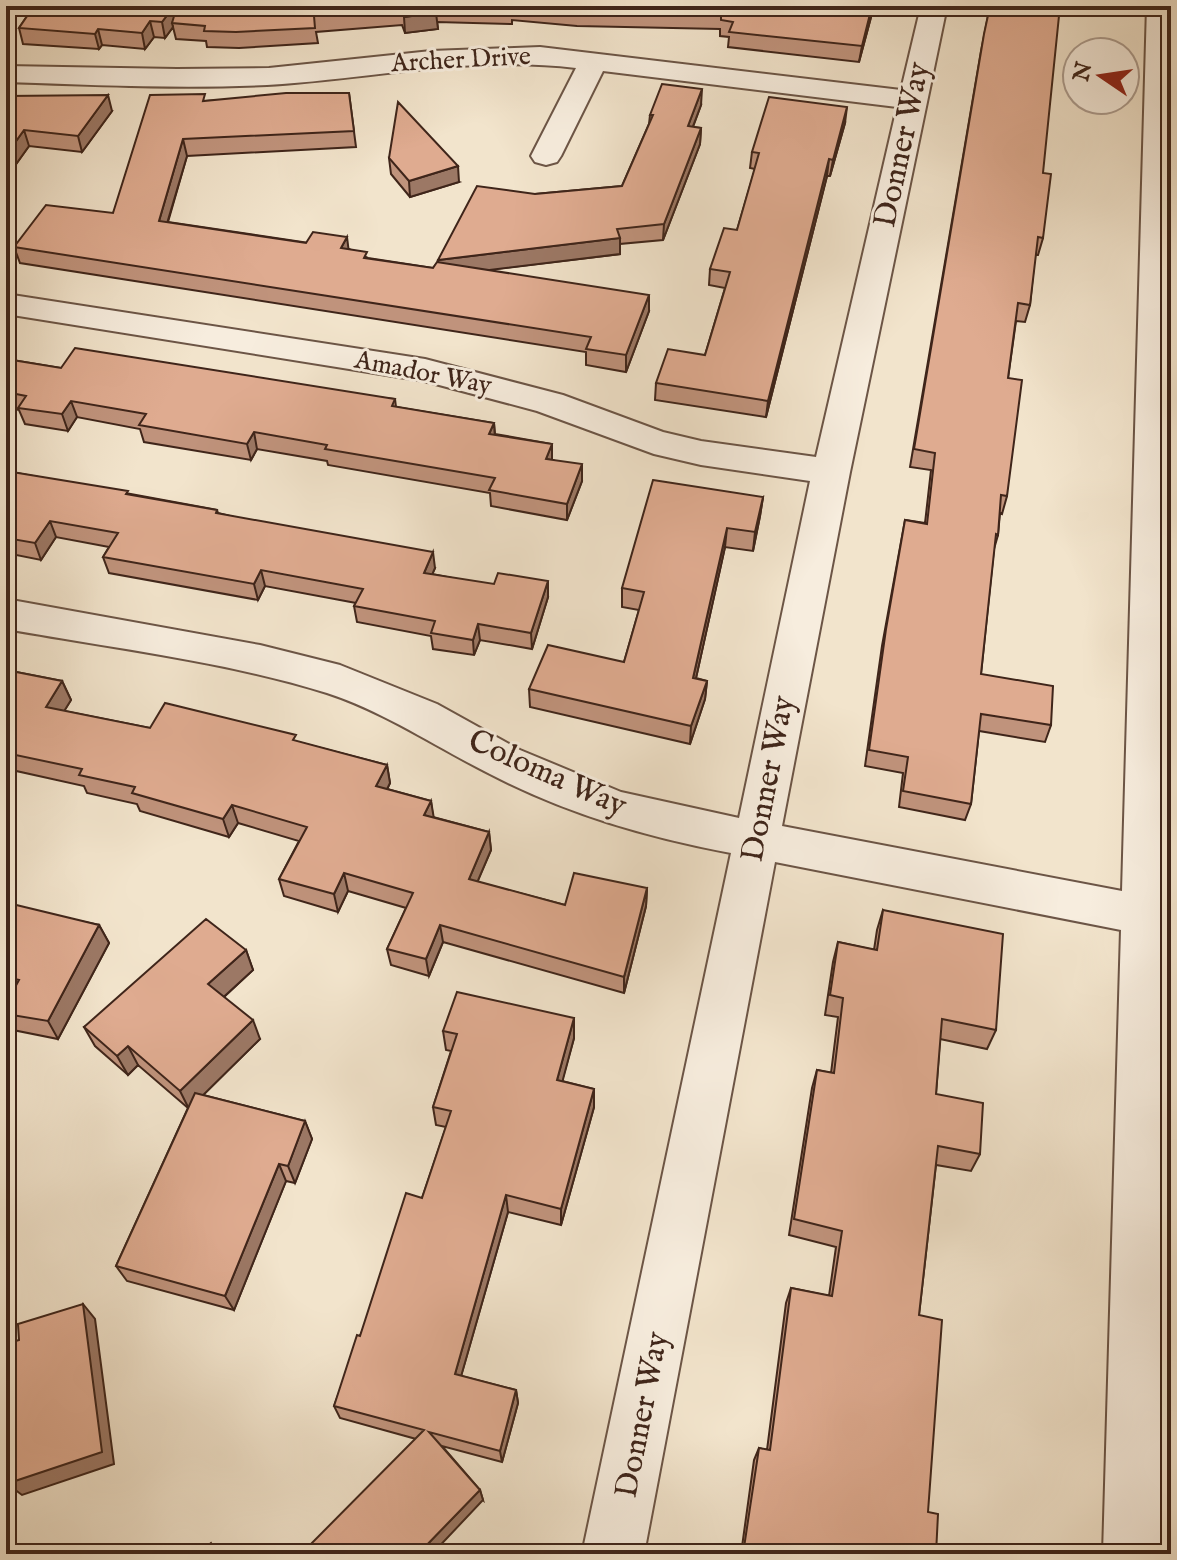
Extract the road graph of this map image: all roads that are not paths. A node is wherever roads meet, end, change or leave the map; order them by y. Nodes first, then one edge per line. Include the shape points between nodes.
1 (934, 6) edge
2 (1160, 6) edge
3 (594, 60) junction
4 (6, 74) edge
5 (913, 100) junction
6 (546, 156) dead end
7 (6, 304) edge
8 (831, 472) junction
9 (6, 614) edge
10 (757, 839) junction
11 (1145, 915) junction
12 (613, 1554) edge
13 (1134, 1554) edge

1 - 5 street, Donner Way
2 - 11 street
3 - 4 street, Archer Drive via 498,55 269,76
3 - 5 street, Archer Drive
3 - 6 street
5 - 8 street, Donner Way
7 - 8 street, Amador Way via 425,370 550,403 654,442
8 - 10 street, Donner Way
9 - 10 street, Coloma Way via 260,660 340,681 615,809
10 - 11 street, Coloma Way
10 - 12 street, Donner Way
11 - 13 street

